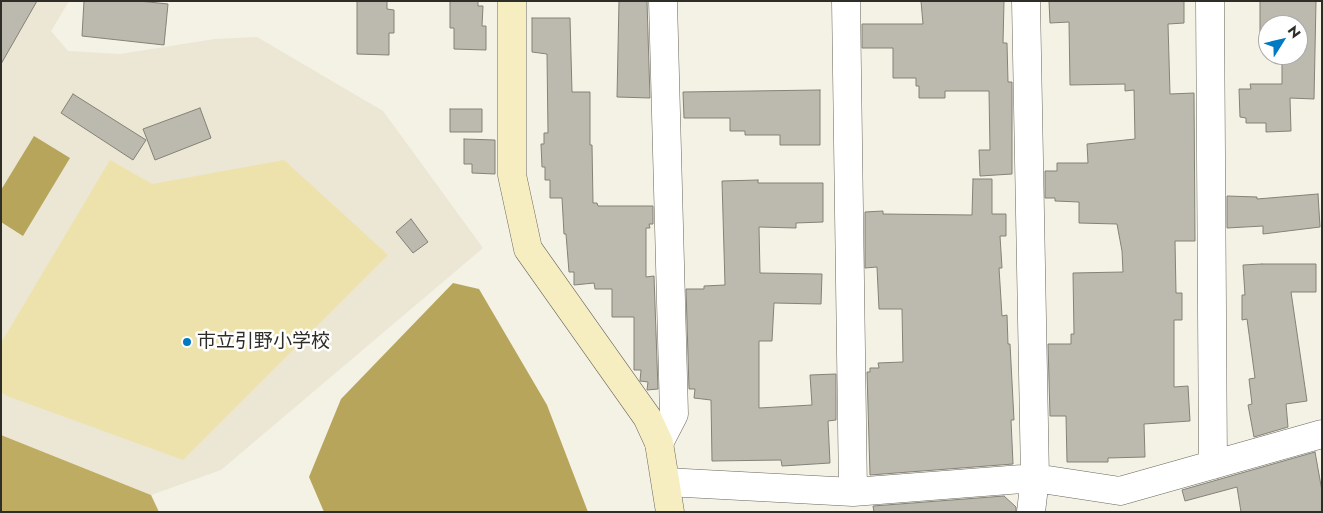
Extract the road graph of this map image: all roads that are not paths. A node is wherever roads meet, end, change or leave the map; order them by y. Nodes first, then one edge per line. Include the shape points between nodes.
1 (512, 1) edge
2 (663, 1) edge
3 (846, 1) edge
4 (1026, 1) edge
5 (1210, 1) edge
6 (1322, 434) edge
7 (659, 443) junction
8 (1213, 465) junction
9 (1035, 478) junction
10 (666, 482) junction
11 (853, 492) junction
12 (670, 512) edge
13 (1031, 512) edge

1 - 7 street via 512,174 528,249 647,417
2 - 7 street via 674,414
3 - 11 street
4 - 9 street
5 - 8 street
6 - 8 street
7 - 10 street
8 - 9 street via 1120,491
9 - 11 street
9 - 13 street
10 - 11 street
10 - 12 street

